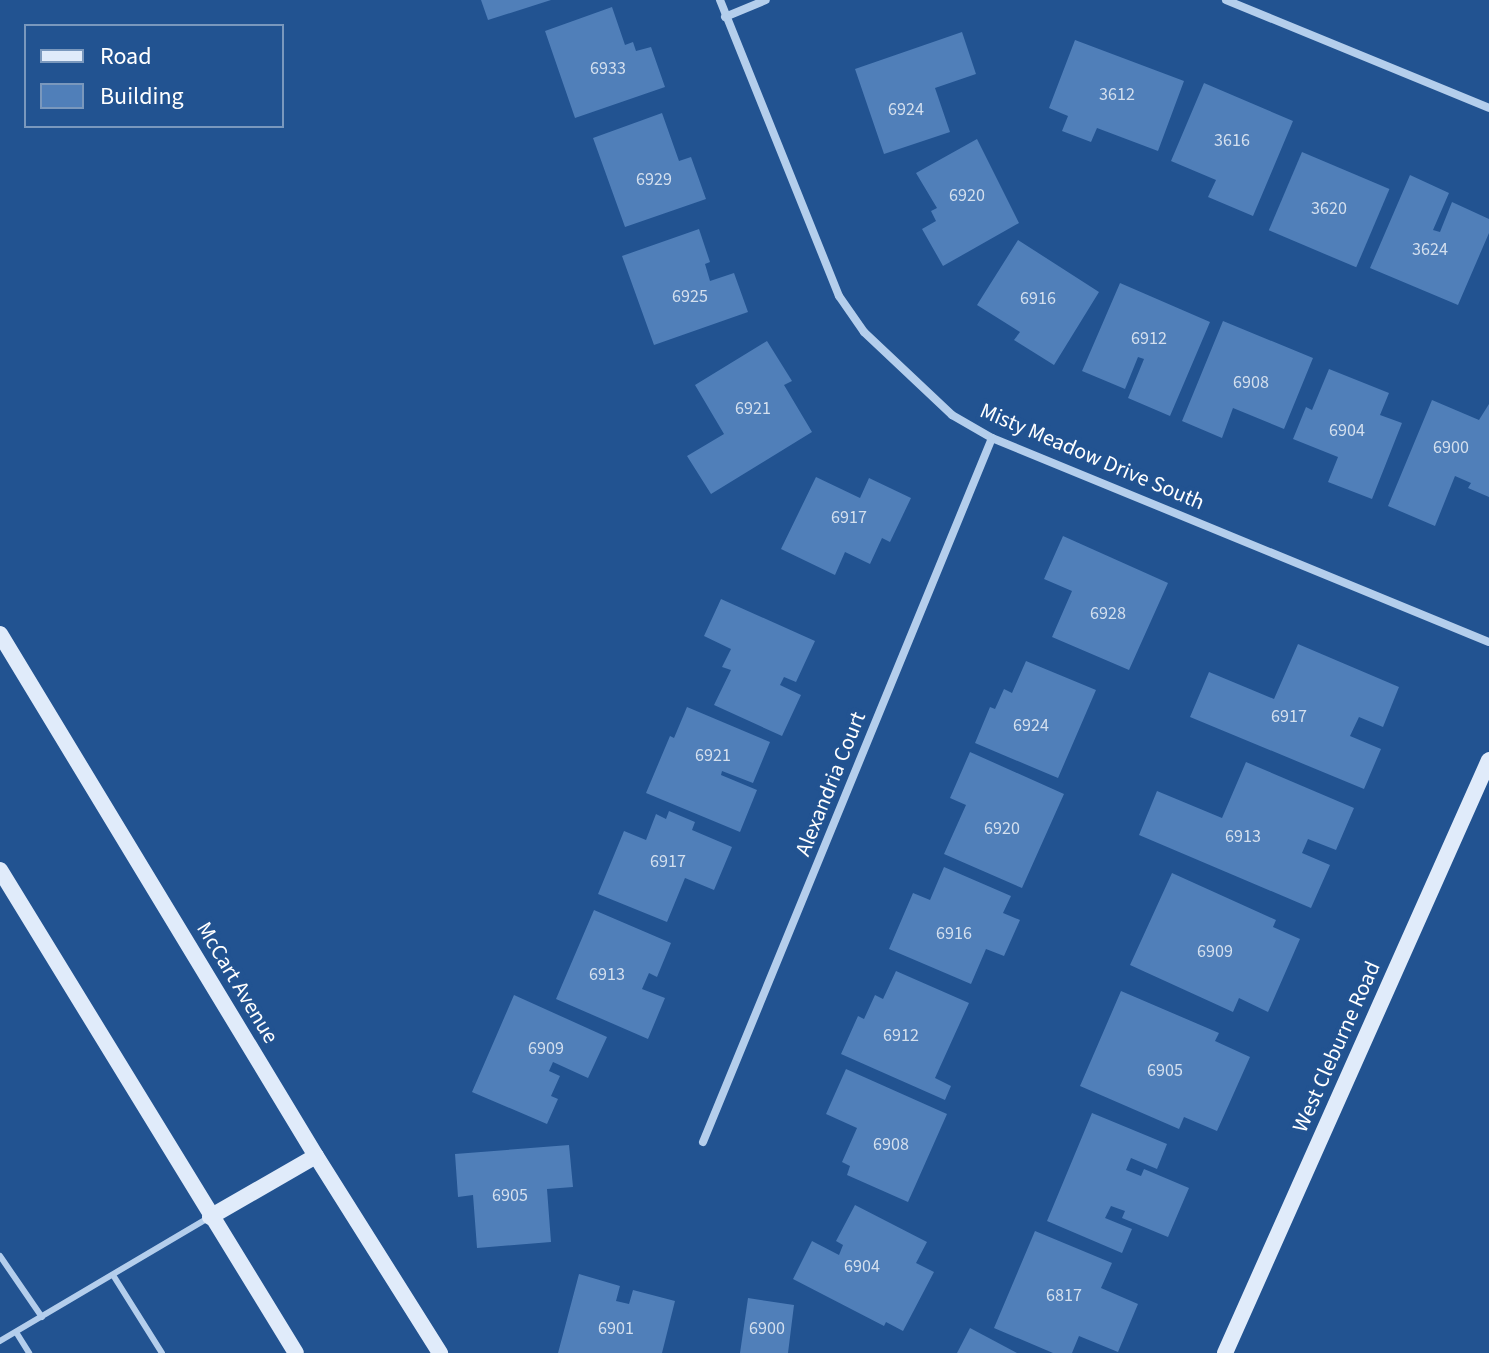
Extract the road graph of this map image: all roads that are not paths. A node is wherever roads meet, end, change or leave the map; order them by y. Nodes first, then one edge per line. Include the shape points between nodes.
1 (720, 0) edge
2 (766, 0) edge
3 (1226, 0) edge
4 (725, 17) junction
5 (1489, 108) edge
6 (992, 438) junction
7 (0, 634) edge
8 (1489, 642) edge
9 (1489, 760) edge
10 (0, 870) edge
11 (703, 1142) dead end
12 (316, 1156) junction
13 (210, 1217) junction
14 (0, 1256) edge
15 (113, 1275) junction
16 (42, 1317) junction
17 (16, 1332) junction
18 (0, 1341) edge
19 (29, 1353) edge
20 (162, 1353) edge
21 (296, 1353) edge
22 (440, 1353) edge
23 (1225, 1353) edge

1 - 4 street, Misty Meadow Drive South
2 - 4 street
3 - 5 street
4 - 6 street, Misty Meadow Drive South via 839,296 864,332 952,415
6 - 8 street, Misty Meadow Drive South
6 - 11 street, Alexandria Court
7 - 12 main road, McCart Avenue
9 - 23 main road, West Cleburne Road
10 - 13 main road
12 - 13 main road
12 - 22 main road, McCart Avenue
13 - 15 lane
13 - 21 main road
14 - 16 lane
15 - 16 lane
15 - 20 lane
16 - 17 lane
17 - 18 lane
17 - 19 lane

